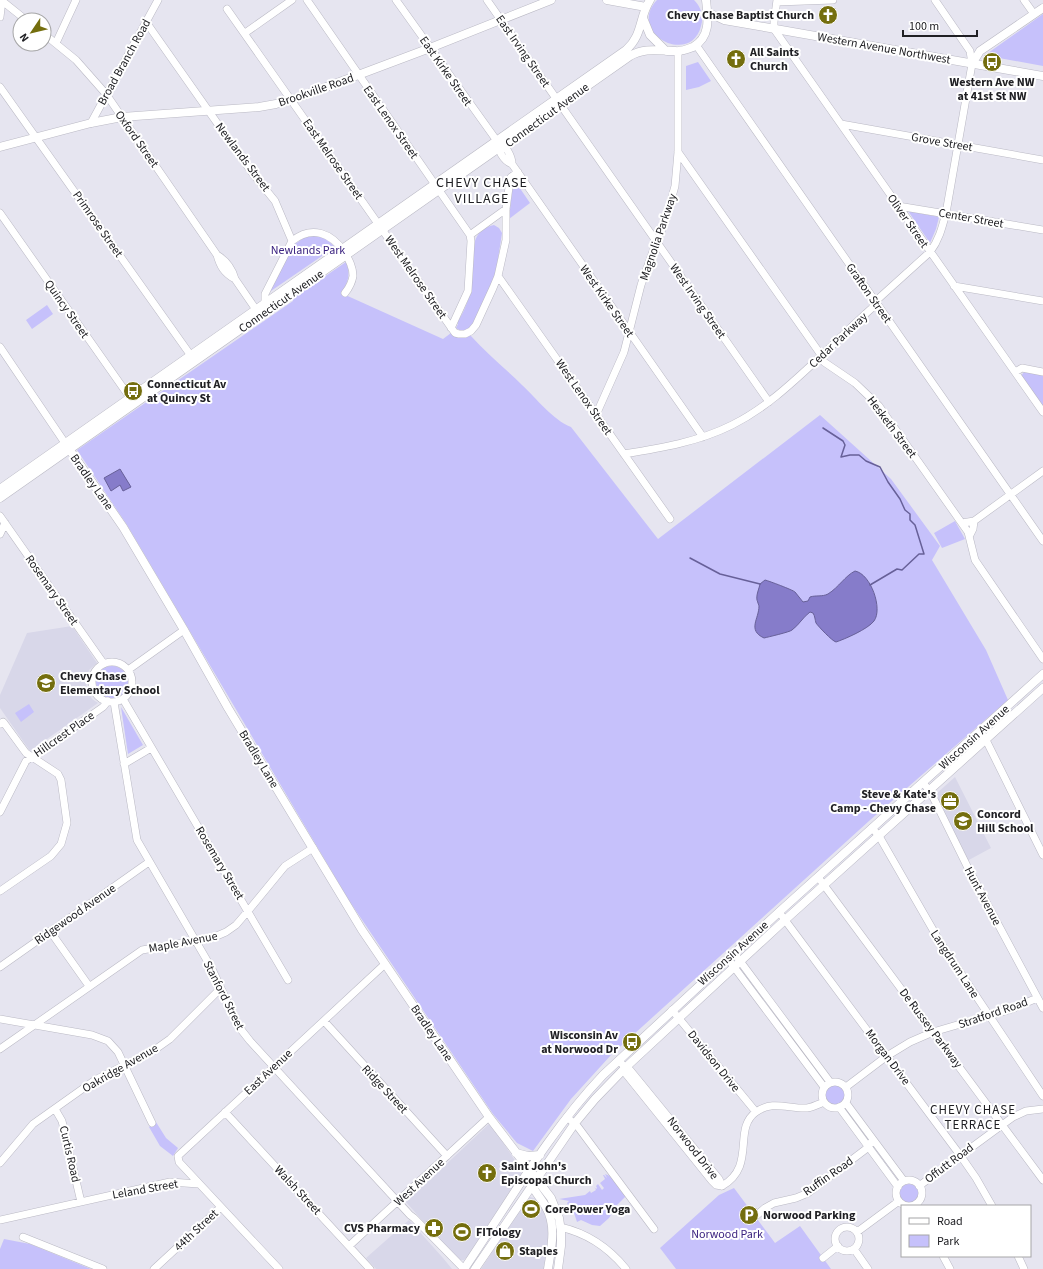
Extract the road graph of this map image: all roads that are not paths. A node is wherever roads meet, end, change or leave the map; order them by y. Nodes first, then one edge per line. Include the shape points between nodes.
1 (1, 0) edge
2 (76, 0) edge
3 (158, 0) edge
4 (292, 0) edge
5 (306, 0) edge
6 (396, 0) edge
7 (487, 0) edge
8 (551, 0) edge
9 (607, 0) edge
10 (700, 0) edge
11 (833, 0) edge
12 (934, 0) edge
13 (1024, 0) edge
14 (777, 1) edge
15 (648, 4) edge
16 (706, 7) edge
17 (1043, 8) edge
18 (228, 9) dead end
19 (16, 12) edge
20 (1034, 14) junction
21 (0, 17) edge
22 (643, 18) junction
23 (501, 20) junction
24 (724, 20) junction
25 (146, 22) junction
26 (774, 29) junction
27 (707, 30) junction
28 (245, 33) junction
29 (52, 40) edge
30 (56, 43) junction
31 (696, 45) junction
32 (430, 48) junction
33 (666, 51) junction
34 (678, 51) junction
35 (972, 64) junction
36 (359, 75) junction
37 (1043, 76) edge
38 (0, 87) edge
39 (106, 94) junction
40 (291, 100) junction
41 (558, 102) junction
42 (208, 111) junction
43 (122, 117) junction
44 (91, 123) junction
45 (841, 124) junction
46 (37, 138) junction
47 (957, 144) junction
48 (500, 145) junction
49 (0, 147) edge
50 (678, 152) junction
51 (1043, 160) edge
52 (518, 172) junction
53 (437, 188) junction
54 (898, 206) junction
55 (506, 209) junction
56 (0, 213) edge
57 (946, 213) junction
58 (493, 219) junction
59 (380, 227) junction
60 (506, 229) junction
61 (1043, 230) edge
62 (470, 235) junction
63 (292, 241) junction
64 (656, 241) junction
65 (344, 252) junction
66 (930, 252) junction
67 (498, 276) junction
68 (954, 286) junction
69 (345, 293) dead end
70 (1043, 301) edge
71 (265, 303) junction
72 (876, 303) junction
73 (258, 313) junction
74 (451, 328) junction
75 (630, 332) junction
76 (0, 347) edge
77 (821, 356) junction
78 (193, 358) junction
79 (1014, 372) junction
80 (1043, 372) edge
81 (132, 401) junction
82 (769, 402) junction
83 (1043, 412) edge
84 (596, 415) junction
85 (703, 437) junction
86 (67, 447) junction
87 (624, 454) junction
88 (1043, 471) edge
89 (0, 489) edge
90 (1010, 494) junction
91 (0, 498) edge
92 (0, 516) edge
93 (670, 519) dead end
94 (974, 521) junction
95 (5, 523) junction
96 (962, 523) junction
97 (0, 534) edge
98 (970, 535) junction
99 (1043, 541) edge
100 (184, 630) junction
101 (1043, 659) edge
102 (104, 664) junction
103 (128, 670) junction
104 (1043, 674) edge
105 (1043, 688) edge
106 (123, 699) junction
107 (111, 701) junction
108 (2, 723) edge
109 (980, 731) junction
110 (986, 740) junction
111 (152, 748) junction
112 (32, 757) junction
113 (124, 764) junction
114 (923, 783) junction
115 (930, 791) junction
116 (0, 812) edge
117 (872, 828) junction
118 (879, 836) junction
119 (313, 848) junction
120 (1043, 855) edge
121 (149, 862) junction
122 (818, 877) junction
123 (824, 885) junction
124 (1, 890) edge
125 (248, 911) junction
126 (779, 912) junction
127 (785, 920) junction
128 (50, 931) junction
129 (196, 941) junction
130 (731, 956) junction
131 (385, 964) junction
132 (737, 964) junction
133 (0, 966) edge
134 (288, 980) dead end
135 (89, 986) junction
136 (221, 988) junction
137 (1037, 998) junction
138 (1043, 1008) edge
139 (672, 1010) junction
140 (990, 1017) junction
141 (679, 1018) junction
142 (0, 1019) edge
143 (324, 1021) junction
144 (34, 1024) junction
145 (933, 1032) junction
146 (0, 1049) edge
147 (887, 1056) junction
148 (619, 1060) junction
149 (124, 1065) junction
150 (274, 1067) junction
151 (625, 1068) junction
152 (827, 1084) junction
153 (846, 1087) junction
154 (1043, 1096) edge
155 (824, 1102) junction
156 (846, 1102) junction
157 (839, 1107) junction
158 (54, 1109) junction
159 (1040, 1109) edge
160 (225, 1112) junction
161 (756, 1112) junction
162 (489, 1117) junction
163 (566, 1117) junction
164 (152, 1123) dead end
165 (575, 1123) junction
166 (1002, 1124) junction
167 (873, 1140) junction
168 (868, 1146) junction
169 (516, 1153) junction
170 (540, 1154) junction
171 (960, 1155) junction
172 (448, 1156) junction
173 (0, 1163) edge
174 (528, 1171) junction
175 (1043, 1180) edge
176 (534, 1182) junction
177 (199, 1184) junction
178 (901, 1184) junction
179 (919, 1186) junction
180 (899, 1201) junction
181 (81, 1202) junction
182 (398, 1202) junction
183 (915, 1205) edge
184 (991, 1205) edge
185 (221, 1207) junction
186 (757, 1215) dead end
187 (0, 1220) edge
188 (560, 1228) junction
189 (654, 1229) dead end
190 (857, 1232) junction
191 (23, 1237) dead end
192 (349, 1246) junction
193 (835, 1246) junction
194 (854, 1249) junction
195 (944, 1257) edge
196 (1018, 1257) edge
197 (822, 1258) dead end
198 (275, 1268) edge
199 (103, 1269) edge
200 (154, 1269) edge
201 (370, 1269) edge
202 (464, 1269) edge
203 (475, 1269) edge
204 (548, 1269) edge
205 (558, 1269) edge
206 (626, 1269) edge
207 (868, 1269) edge
208 (950, 1269) edge
209 (1024, 1269) edge

1 - 19 street
1 - 21 street
2 - 30 street
3 - 25 street, Broad Branch Road
4 - 28 street
5 - 36 street, East Lenox Street
6 - 32 street, East Kirke Street
7 - 23 street, East Irving Street
8 - 23 main road, Brookville Road
9 - 15 main road
10 - 16 main road
11 - 14 street
12 - 35 street via 970,51
13 - 20 street
14 - 26 street
15 - 22 main road, Connecticut Avenue
16 - 24 main road, Western Avenue Northwest
16 - 27 main road
17 - 20 main road
18 - 28 street, East Melrose Street
20 - 35 main road via 980,51
22 - 33 main road via 650,35
22 - 41 main road, Connecticut Avenue via 631,46
23 - 32 main road, Brookville Road
23 - 41 street, East Irving Street
24 - 26 main road, Western Avenue Northwest
24 - 27 main road
25 - 39 street, Broad Branch Road
25 - 42 street, Newlands Street
26 - 35 main road, Western Avenue Northwest
26 - 45 street, Oliver Street
27 - 31 main road
28 - 40 street, East Melrose Street
29 - 30 street, Oxford Street
30 - 39 street, Oxford Street via 82,66
31 - 34 main road, Connecticut Avenue
31 - 72 street, Grafton Street
32 - 36 main road, Brookville Road
32 - 48 street, East Kirke Street
33 - 34 main road, Connecticut Avenue
33 - 41 main road, Connecticut Avenue via 636,52
34 - 50 street, Magnolia Parkway
35 - 37 main road, Western Avenue Northwest
35 - 47 street, Cedar Parkway
36 - 40 main road, Brookville Road
36 - 53 street, East Lenox Street
38 - 46 street, Primrose Street
39 - 43 street, Oxford Street
39 - 44 street, Broad Branch Road
40 - 42 main road, Brookville Road via 264,106
40 - 59 street, East Melrose Street
41 - 48 main road, Connecticut Avenue
41 - 64 street, West Irving Street
42 - 43 main road, Brookville Road
42 - 63 street, Newlands Street via 255,178 275,201
43 - 44 main road, Brookville Road
43 - 73 street, Oxford Street via 217,255 224,272 235,279
44 - 46 main road, Brookville Road
45 - 47 street, Grove Street
45 - 54 street, Oliver Street
46 - 49 main road, Brookville Road
46 - 78 street, Primrose Street
47 - 51 street, Grove Street
47 - 57 street, Cedar Parkway
48 - 52 street, West Kirke Street via 508,163
48 - 53 main road, Connecticut Avenue
50 - 64 street, Magnolia Parkway via 676,180 665,222
50 - 77 street, Hesketh Street
52 - 55 street via 510,178
52 - 75 street, West Kirke Street
53 - 59 main road, Connecticut Avenue
53 - 62 street
54 - 57 street, Center Street
54 - 66 street, Oliver Street
55 - 58 street
55 - 60 street
56 - 81 street, Quincy Street
57 - 61 street, Center Street
57 - 66 street, Cedar Parkway via 940,235
58 - 60 street
58 - 62 street
59 - 65 main road, Connecticut Avenue
59 - 74 street, West Melrose Street
60 - 67 street
62 - 74 street via 468,291
63 - 65 street via 304,234 321,233 334,239
63 - 71 street via 265,294
64 - 75 street, Magnolia Parkway via 641,286
64 - 82 street, West Irving Street
65 - 69 street via 352,266 353,276
65 - 71 main road, Connecticut Avenue
65 - 73 main road, Connecticut Avenue
66 - 68 street, Oliver Street
66 - 72 street, Cedar Parkway
67 - 74 street via 486,306 471,331 459,334
67 - 84 street, West Lenox Street
68 - 70 street
68 - 79 street, Oliver Street
71 - 73 main road, Connecticut Avenue
72 - 77 street, Cedar Parkway
72 - 90 street, Grafton Street
73 - 78 main road, Connecticut Avenue
75 - 84 street, Magnolia Parkway via 621,362
75 - 85 street, West Kirke Street
76 - 86 street, Bradley Lane
77 - 82 street, Cedar Parkway
77 - 96 street, Hesketh Street via 824,362 855,383 879,406
78 - 81 main road, Connecticut Avenue
79 - 80 street via 1022,368
79 - 83 street, Oliver Street
81 - 86 main road, Connecticut Avenue
82 - 85 street, Cedar Parkway via 732,425
84 - 87 street, West Lenox Street
85 - 87 street, Cedar Parkway
86 - 89 main road, Connecticut Avenue
86 - 91 main road, Connecticut Avenue
86 - 100 main road, Bradley Lane via 123,528
87 - 93 street, West Lenox Street
88 - 90 street
90 - 94 street
90 - 99 street, Grafton Street
92 - 95 street, Rosemary Street
94 - 96 street
94 - 98 street
95 - 97 street
95 - 102 street, Rosemary Street
96 - 98 street, Hesketh Street
98 - 101 street, Hesketh Street via 975,560
100 - 103 street
100 - 119 main road, Bradley Lane
102 - 103 street via 117,663
102 - 107 street via 95,672 94,690 102,699
103 - 106 street via 132,682 131,689
104 - 109 main road, Wisconsin Avenue
105 - 110 main road, Wisconsin Avenue
106 - 107 street
106 - 111 street, Rosemary Street
107 - 112 street, Hillcrest Place
107 - 113 street, Stanford Street
108 - 112 street
109 - 110 street
109 - 114 main road, Wisconsin Avenue
110 - 115 main road, Wisconsin Avenue
110 - 120 street
111 - 113 street
111 - 125 street, Rosemary Street
112 - 116 street, Hillcrest Place via 26,761
112 - 124 street via 60,777 67,817 66,830 61,844 51,856
113 - 121 street, Stanford Street via 135,833
114 - 115 street, Hunt Avenue
114 - 117 main road, Wisconsin Avenue
115 - 118 main road, Wisconsin Avenue
115 - 137 street, Hunt Avenue
117 - 118 street, Langdrum Lane
117 - 122 main road, Wisconsin Avenue
118 - 123 main road, Wisconsin Avenue
118 - 140 street, Langdrum Lane via 940,942
119 - 125 street, Maple Avenue via 285,866
119 - 131 main road, Bradley Lane via 350,913
121 - 128 street, Ridgewood Avenue
121 - 129 street, Stanford Street
122 - 123 street, De Russey Parkway
122 - 126 main road, Wisconsin Avenue
123 - 127 main road, Wisconsin Avenue
123 - 145 street, De Russey Parkway
125 - 129 street, Maple Avenue via 226,932
125 - 134 street, Rosemary Street
126 - 127 street, Morgan Drive
126 - 130 main road, Wisconsin Avenue
127 - 132 main road, Wisconsin Avenue
127 - 147 street, Morgan Drive
128 - 133 street, Ridgewood Avenue
128 - 135 street
129 - 135 street, Maple Avenue via 144,949
129 - 136 street, Stanford Street
130 - 132 street
130 - 139 main road, Wisconsin Avenue
131 - 143 street, East Avenue
131 - 162 main road, Bradley Lane
132 - 141 main road, Wisconsin Avenue
132 - 152 street
135 - 144 street, Maple Avenue
136 - 149 street, Oakridge Avenue via 170,1039
136 - 150 street, Stanford Street via 243,1033
137 - 138 street, Hunt Avenue
137 - 140 street, Stratford Road
139 - 141 street, Davidson Drive
139 - 148 main road, Wisconsin Avenue
140 - 145 street, Stratford Road
140 - 154 street, Langdrum Lane
141 - 151 main road, Wisconsin Avenue
141 - 161 street, Davidson Drive
142 - 144 street
143 - 150 street, East Avenue
143 - 172 street, Ridge Street
144 - 146 street, Maple Avenue
144 - 149 street via 102,1038 114,1047
145 - 147 street, Stratford Road
145 - 166 street, De Russey Parkway
147 - 153 street, Stratford Road
147 - 171 street, Morgan Drive
148 - 151 street, Norwood Drive
148 - 163 main road, Wisconsin Avenue
149 - 158 street, Oakridge Avenue via 95,1080
149 - 164 street
150 - 160 street, East Avenue
150 - 182 street, Stanford Street
151 - 161 street, Norwood Drive via 630,1070 658,1109 719,1179 722,1186 732,1179 741,1165 745,1129
151 - 165 main road, Wisconsin Avenue
152 - 153 street via 837,1082
152 - 155 street via 822,1093
153 - 156 street
154 - 159 street
155 - 157 street via 831,1107
155 - 161 street via 807,1108 771,1106
156 - 157 street
156 - 167 street
157 - 168 street
158 - 173 street, Oakridge Avenue via 33,1124
158 - 181 street, Curtis Road via 62,1120
159 - 166 street, Offutt Road via 1018,1114
160 - 177 street, East Avenue via 178,1156 179,1162
160 - 192 street, Walsh Street
162 - 169 main road, Bradley Lane
162 - 172 street, West Avenue
163 - 165 street
163 - 170 main road, Wisconsin Avenue
165 - 176 main road, Wisconsin Avenue
165 - 189 street
166 - 171 street, Offutt Road
166 - 175 street, De Russey Parkway
167 - 168 street, Ruffin Road
167 - 178 street
168 - 178 street
168 - 186 street, Ruffin Road via 808,1193 774,1203
169 - 170 main road via 528,1156
169 - 174 main road, Bradley Lane
170 - 174 main road, Wisconsin Avenue
171 - 179 street, Offutt Road
171 - 184 street, Morgan Drive
172 - 182 street, West Avenue
174 - 176 main road, Bradley Lane
174 - 202 main road, Wisconsin Avenue
176 - 188 main road via 554,1205
176 - 203 main road, Wisconsin Avenue
176 - 204 main road via 547,1208 553,1228
177 - 181 street, Leland Street via 170,1182
177 - 185 street
178 - 179 street via 911,1181
178 - 180 street via 896,1194
179 - 183 street via 921,1196
180 - 183 street via 905,1205
180 - 190 street
181 - 187 street, Leland Street
182 - 192 street, West Avenue
182 - 202 street, Stanford Street
185 - 198 street
185 - 200 street, 44th Street
188 - 205 main road
188 - 206 street via 577,1231 595,1241
190 - 193 street via 849,1226 841,1228 836,1234
190 - 194 street via 859,1242
191 - 199 street
192 - 201 street, Walsh Street
193 - 194 street via 846,1251
193 - 197 street
194 - 207 street
195 - 208 street
196 - 209 street

